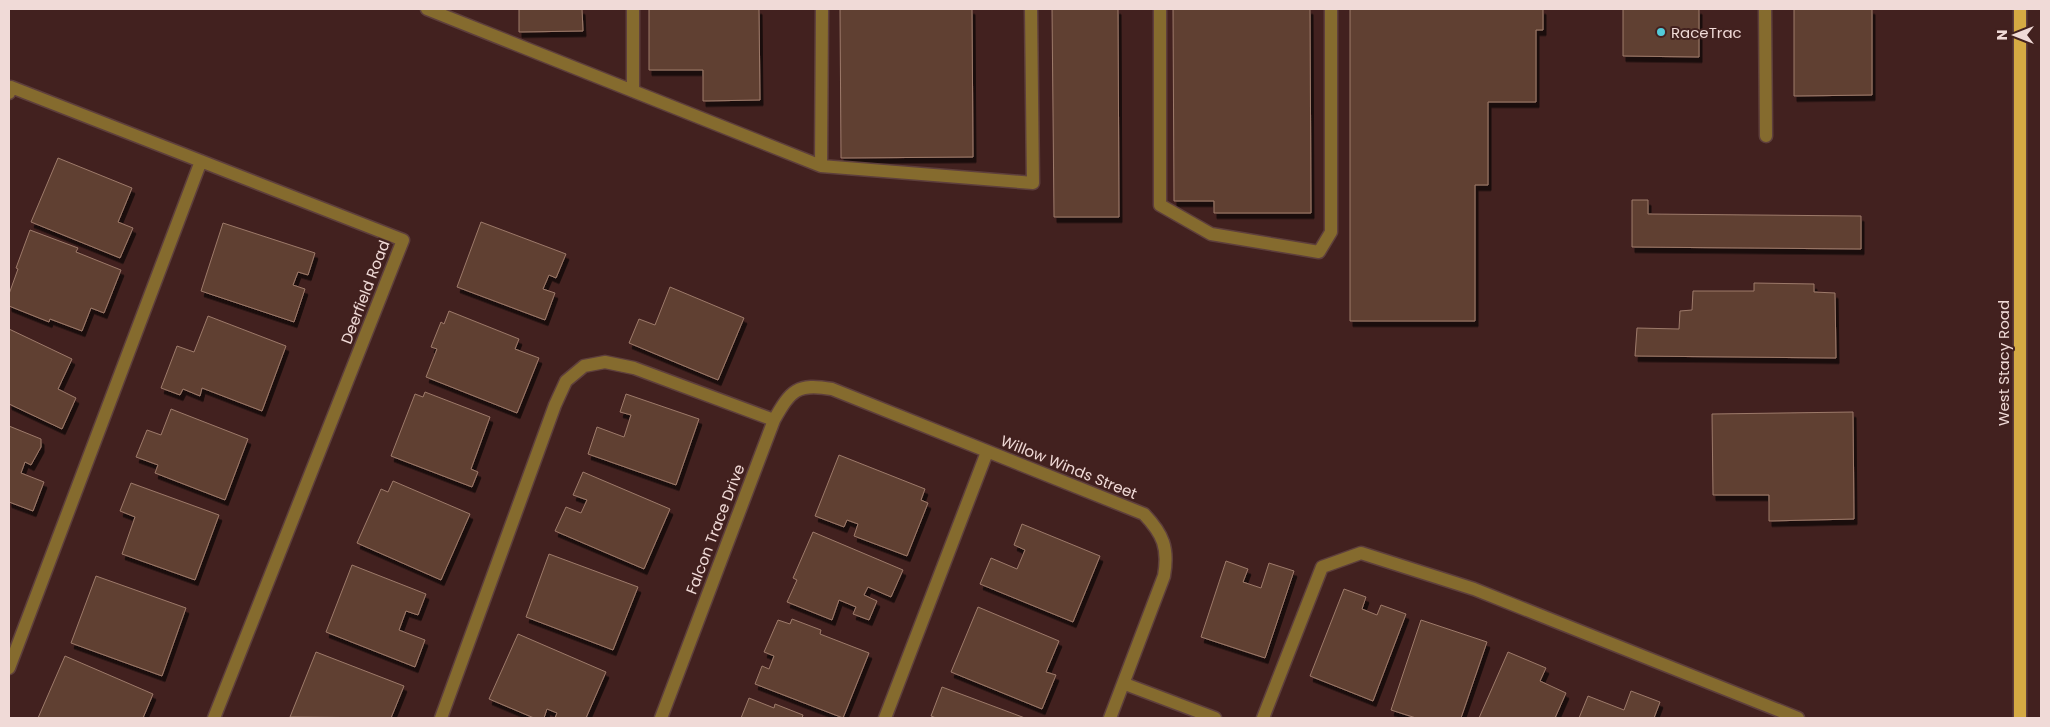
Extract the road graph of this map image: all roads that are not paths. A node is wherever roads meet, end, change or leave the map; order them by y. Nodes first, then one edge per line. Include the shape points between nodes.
1 (634, 9) edge
2 (822, 9) edge
3 (1031, 9) edge
4 (1160, 9) edge
5 (1331, 9) edge
6 (1765, 9) edge
7 (2020, 9) edge
8 (432, 10) edge
9 (10, 90) edge
10 (633, 91) junction
11 (1766, 136) dead end
12 (201, 161) junction
13 (821, 166) junction
14 (832, 389) joint
15 (774, 420) junction
16 (987, 452) junction
17 (9, 668) edge
18 (1125, 684) junction
19 (214, 718) edge
20 (441, 718) edge
21 (661, 718) edge
22 (885, 718) edge
23 (1110, 718) edge
24 (1215, 718) edge
25 (1263, 718) edge
26 (1798, 718) edge
27 (2020, 718) edge

1 - 10 street
2 - 13 street
3 - 13 street via 1033,183
4 - 5 street via 1160,205 1211,234 1319,252 1331,232
6 - 11 street
7 - 27 main road, West Stacy Road
8 - 10 street
9 - 12 street, Deerfield Road
10 - 13 street
12 - 17 street
12 - 19 street, Deerfield Road via 403,240
14 - 15 street, Falcon Trace Drive via 803,388 786,398
14 - 16 street, Willow Winds Street
15 - 20 street via 634,368 605,362 584,366 566,381
15 - 21 street, Falcon Trace Drive
16 - 18 street, Willow Winds Street via 1144,514 1156,526 1164,542 1167,559 1164,576
16 - 22 street
18 - 23 street, Willow Winds Street
18 - 24 street
25 - 26 street via 1322,567 1362,553 1474,590

